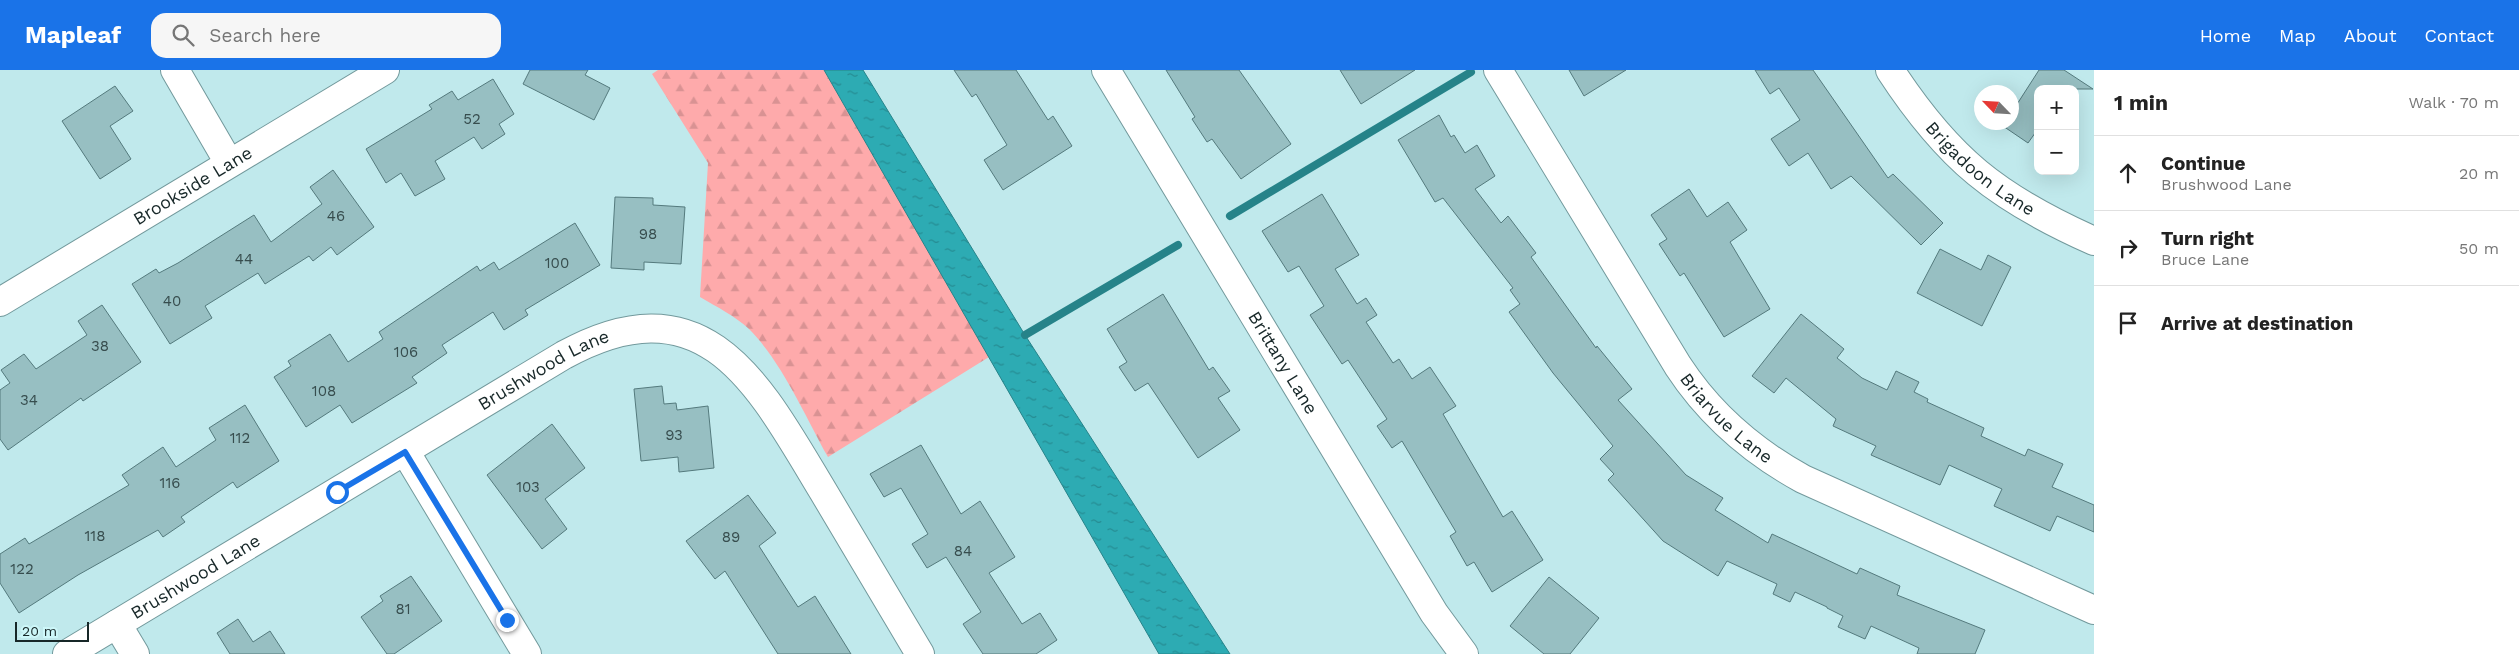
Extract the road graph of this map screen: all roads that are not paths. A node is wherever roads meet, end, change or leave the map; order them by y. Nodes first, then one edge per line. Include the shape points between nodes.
1 (175, 70) edge
2 (385, 70) edge
3 (1106, 70) edge
4 (1498, 70) edge
5 (1890, 70) edge
6 (229, 163) junction
7 (2094, 241) edge
8 (0, 302) edge
9 (405, 452) junction
10 (2094, 610) edge
11 (117, 624) junction
12 (67, 654) edge
13 (135, 654) edge
14 (527, 654) edge
15 (920, 654) edge
16 (1464, 654) edge

1 - 6 street
2 - 6 street, Brookside Lane
3 - 16 street, Brittany Lane via 1434,613
4 - 10 street, Briarvue Lane via 1678,366 1691,386 1724,422 1762,455 1803,479
5 - 7 street, Brigadoon Lane via 1926,122 1968,166 2012,199
6 - 8 street, Brookside Lane
9 - 11 street, Brushwood Lane
9 - 14 street
9 - 15 street, Brushwood Lane via 601,337 632,329 647,329 698,339 742,370 769,403
11 - 12 street, Brushwood Lane
11 - 13 street

